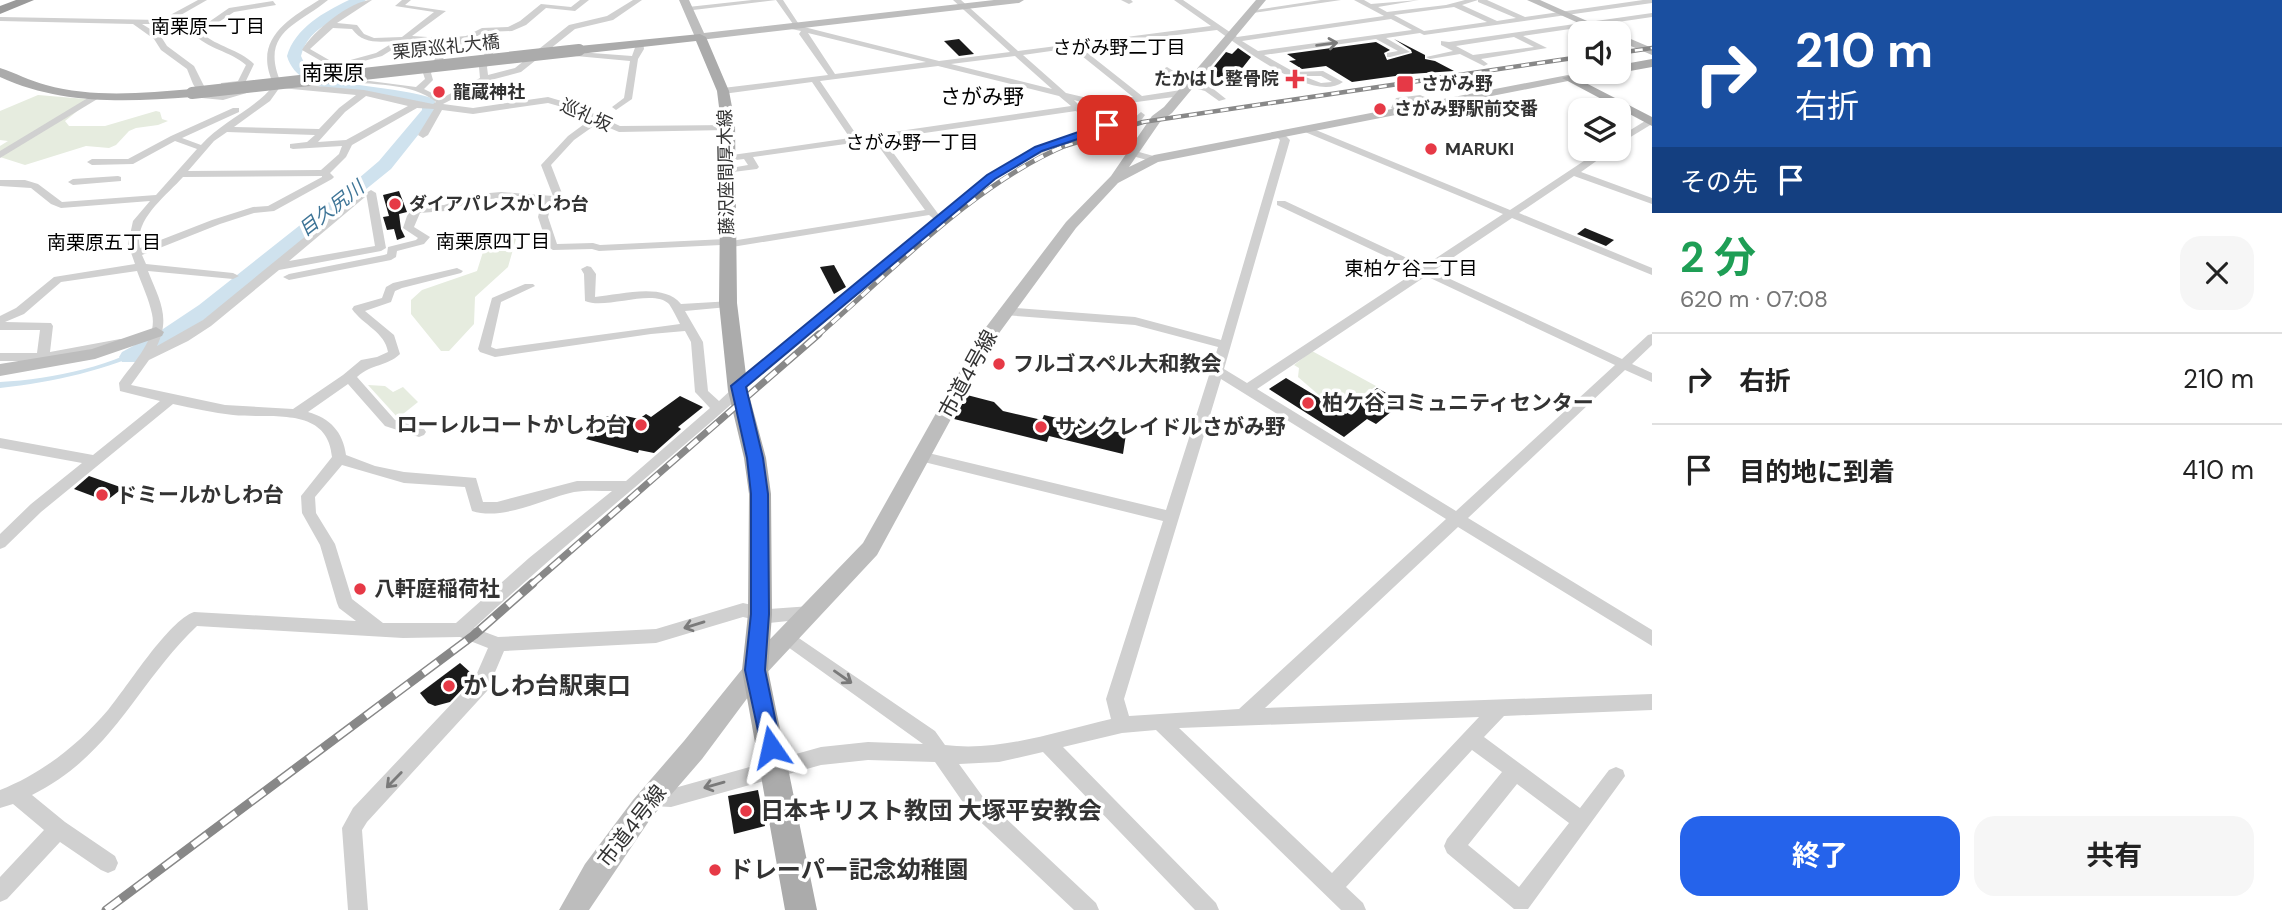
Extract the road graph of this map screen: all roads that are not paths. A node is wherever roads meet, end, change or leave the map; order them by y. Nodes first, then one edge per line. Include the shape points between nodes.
1 (16, 0) edge
2 (29, 0) edge
3 (203, 0) edge
4 (368, 0) edge
5 (407, 0) edge
6 (584, 0) edge
7 (640, 0) edge
8 (648, 0) edge
9 (772, 0) edge
10 (779, 0) edge
11 (1019, 0) edge
12 (1198, 0) edge
13 (1261, 0) edge
14 (1337, 0) edge
15 (1358, 0) edge
16 (1415, 0) edge
17 (1445, 0) edge
18 (1474, 0) edge
19 (1480, 0) edge
20 (1532, 0) edge
21 (332, 1) edge
22 (1180, 1) edge
23 (1313, 1) edge
24 (1652, 1) edge
25 (273, 3) dead end
26 (960, 3) edge
27 (354, 5) junction
28 (686, 5) edge
29 (1455, 5) junction
30 (1370, 6) junction
31 (0, 8) edge
32 (1252, 10) junction
33 (1563, 14) junction
34 (1389, 15) junction
35 (1652, 15) edge
36 (0, 19) edge
37 (1524, 19) junction
38 (1580, 21) edge
39 (1609, 21) edge
40 (135, 23) junction
41 (1496, 23) junction
42 (1340, 24) junction
43 (329, 25) junction
44 (798, 27) junction
45 (1220, 27) junction
46 (1568, 27) edge
47 (1422, 32) junction
48 (1517, 34) junction
49 (700, 37) junction
50 (1234, 37) junction
51 (1378, 37) junction
52 (1368, 39) junction
53 (403, 40) junction
54 (444, 40) junction
55 (1631, 42) edge
56 (640, 44) junction
57 (1446, 45) junction
58 (1074, 46) junction
59 (543, 49) junction
60 (1460, 52) junction
61 (1652, 52) edge
62 (1016, 53) junction
63 (1259, 53) junction
64 (1391, 55) dead end
65 (1471, 58) junction
66 (634, 59) junction
67 (1450, 61) dead end
68 (1652, 63) edge
69 (938, 64) junction
70 (1484, 64) dead end
71 (335, 67) junction
72 (1631, 67) edge
73 (1167, 69) dead end
74 (0, 72) edge
75 (1295, 74) dead end
76 (834, 77) junction
77 (1568, 78) edge
78 (484, 79) junction
79 (814, 79) junction
80 (1580, 84) edge
81 (278, 85) junction
82 (1185, 89) junction
83 (195, 90) junction
84 (417, 90) junction
85 (723, 91) junction
86 (364, 93) junction
87 (1061, 94) junction
88 (96, 96) junction
89 (1140, 99) junction
90 (1222, 99) dead end
91 (1102, 104) junction
92 (439, 105) junction
93 (418, 106) junction
94 (616, 107) dead end
95 (1077, 108) junction
96 (242, 110) junction
97 (1141, 115) junction
98 (1156, 119) junction
99 (596, 120) junction
100 (1651, 121) edge
101 (728, 127) junction
102 (1099, 127) junction
103 (223, 129) junction
104 (1308, 130) junction
105 (320, 132) junction
106 (1631, 134) edge
107 (422, 135) dead end
108 (1280, 135) junction
109 (877, 137) junction
110 (174, 138) junction
111 (856, 140) junction
112 (348, 143) junction
113 (310, 145) junction
114 (293, 146) dead end
115 (202, 148) junction
116 (1132, 153) junction
117 (0, 156) edge
118 (1154, 159) junction
119 (1590, 161) edge
120 (92, 162) dead end
121 (728, 165) junction
122 (1573, 172) junction
123 (324, 173) junction
124 (179, 174) junction
125 (1113, 180) junction
126 (73, 182) dead end
127 (0, 183) edge
128 (156, 198) junction
129 (548, 199) junction
130 (1652, 201) edge
131 (87, 203) junction
132 (1281, 203) dead end
133 (1511, 213) junction
134 (935, 216) junction
135 (726, 244) junction
136 (135, 254) junction
137 (140, 267) junction
138 (272, 268) junction
139 (587, 269) dead end
140 (457, 271) dead end
141 (1425, 271) junction
142 (1652, 272) edge
143 (233, 276) dead end
144 (289, 277) dead end
145 (529, 286) dead end
146 (728, 303) junction
147 (677, 308) junction
148 (1004, 312) junction
149 (1, 319) edge
150 (691, 327) junction
151 (156, 334) junction
152 (1652, 338) edge
153 (130, 343) junction
154 (1226, 345) junction
155 (145, 356) junction
156 (0, 357) edge
157 (43, 357) junction
158 (1624, 364) junction
159 (0, 370) edge
160 (1217, 371) junction
161 (348, 378) junction
162 (1652, 378) edge
163 (738, 388) junction
164 (1248, 389) junction
165 (172, 398) junction
166 (718, 408) junction
167 (295, 414) junction
168 (419, 432) dead end
169 (0, 443) edge
170 (920, 456) junction
171 (339, 458) junction
172 (94, 460) junction
173 (629, 486) junction
174 (1172, 517) junction
175 (1457, 519) junction
176 (0, 543) edge
177 (811, 612) junction
178 (760, 614) junction
179 (378, 628) junction
180 (460, 630) junction
181 (787, 637) junction
182 (1652, 639) edge
183 (498, 644) junction
184 (755, 670) junction
185 (1652, 702) edge
186 (1500, 707) junction
187 (1245, 715) junction
188 (1159, 721) junction
189 (1122, 726) junction
190 (1471, 738) junction
191 (1046, 742) junction
192 (940, 753) junction
193 (775, 768) junction
194 (1515, 771) junction
195 (1616, 776) dead end
196 (8, 797) edge
197 (652, 797) junction
198 (1581, 821) junction
199 (58, 829) junction
200 (108, 863) dead end
201 (1332, 887) junction
202 (0, 892) edge
203 (358, 910) edge
204 (573, 910) edge
205 (801, 910) edge
206 (1089, 910) edge
207 (1209, 910) edge
208 (1356, 910) edge

1 - 31 highway
2 - 31 highway
3 - 40 street via 162,22
4 - 27 street
5 - 53 street via 399,6 442,11
6 - 54 street via 572,9 544,6 509,29 482,30 468,38
7 - 8 street
7 - 59 street via 610,18 572,27
9 - 28 street
10 - 44 street
11 - 26 street
12 - 22 street
13 - 32 street
14 - 23 street
15 - 30 street
16 - 30 street
17 - 29 street
18 - 29 street
19 - 37 street
20 - 33 street
21 - 27 street
21 - 81 street via 286,25 273,39
22 - 45 street
23 - 32 street
24 - 33 street
25 - 83 street via 232,10 197,33 250,64 241,83
26 - 44 street
26 - 62 street
27 - 43 street
28 - 49 street
29 - 34 street
29 - 41 street
30 - 34 street
32 - 50 street
33 - 37 street
33 - 38 street
34 - 42 street
34 - 47 street
35 - 39 street
36 - 40 street
37 - 41 street
40 - 83 street via 191,68
41 - 47 street
41 - 48 street
42 - 50 street
42 - 52 street
43 - 53 street via 355,27 368,39
43 - 71 street via 306,50
44 - 49 street
44 - 69 street
44 - 76 street
45 - 50 street
45 - 58 street
46 - 48 street
47 - 51 street
47 - 57 street
48 - 57 street
48 - 65 street via 1543,48
49 - 56 main road
49 - 85 main road, 藤沢座間厚木線
50 - 63 street
50 - 82 street
51 - 52 street
51 - 64 street via 1406,52
63 -> 52 street
53 - 54 street
53 - 71 street via 375,55
54 - 78 street via 492,46 483,67
54 - 84 street via 439,60 427,73 429,80
55 - 61 street
56 - 66 street
56 - 83 main road, 栗原巡礼大橋, bridge
57 - 60 street
58 - 62 street
58 - 89 street
59 - 66 street
59 - 78 street via 518,70
60 - 65 street
60 - 67 street via 1435,56
62 - 69 street
62 - 87 street
63 - 75 street
65 - 70 street
66 - 94 street via 628,99
68 - 72 main road
69 - 76 street
69 - 87 street
71 - 84 street via 332,78
73 - 82 street
74 - 88 main road via 34,88
76 - 79 street
77 - 104 street, 市道4号線
78 - 92 street
79 - 85 street
79 - 111 street
80 - 100 main road
81 - 86 street
81 - 96 street via 267,99
82 - 89 street
82 - 90 street via 1208,89
82 - 98 street
83 - 88 main road
83 - 96 street via 210,98 261,92
84 - 92 street via 434,96
85 - 101 main road, 藤沢座間厚木線
86 - 93 street
86 - 105 street
87 - 91 street
87 - 95 street
88 - 117 street
89 - 91 street
91 - 95 street
91 - 97 street
92 - 93 street
92 - 99 street, 巡礼坂 via 482,111 548,100
92 - 107 street
93 - 112 street
95 - 102 street
95 - 109 street
96 - 103 street
96 - 110 street
97 - 98 street
97 - 102 street via 1137,120
98 - 116 street
99 - 101 street, 巡礼坂 via 619,130
99 - 129 street via 570,138 546,164 558,196
100 - 106 street
101 - 121 main road, 藤沢座間厚木線
102 - 134 street via 1022,158
103 - 105 street
103 - 115 street
104 - 108 street, 市道4号線
104 - 133 street
105 - 113 street
108 - 118 street, 市道4号線
108 - 154 street via 1285,140
109 - 111 street
109 - 134 street
110 - 115 street
110 - 120 street via 130,162
111 - 121 street via 747,156 754,167
112 - 113 street
112 - 123 street via 343,155
113 - 114 street
115 - 124 street
116 - 118 street
116 - 125 street
118 - 125 street, 市道4号線
119 - 122 street
121 - 135 main road, 藤沢座間厚木線
122 - 130 street
122 - 133 street
123 - 124 street
123 - 136 street via 328,177 270,209 216,222
124 - 128 street
125 - 148 street, 市道4号線 via 1083,208
126 - 131 street via 113,179
127 - 131 street via 37,187 57,204
128 - 131 street
128 - 136 street via 138,221
129 - 135 street via 543,217 553,247
129 - 144 street via 487,195 417,211 408,228 425,237 420,243 392,249 387,258
132 - 141 street
133 - 141 street
133 - 142 street
134 - 135 street
134 - 163 street
135 - 146 main road, 藤沢座間厚木線
136 - 137 street
137 - 143 street
137 - 149 street via 58,279 20,312
137 - 151 street via 159,316
138 - 138 street via 366,195 381,248
138 - 155 street via 194,331
139 - 147 street via 589,299 594,302 659,295
140 - 161 street via 398,284 390,289 387,300 359,309 364,320 393,340 394,354 365,363
141 - 158 street
141 - 164 street
145 - 150 street via 496,300 484,349 495,353
146 - 147 street
146 - 163 main road, 藤沢座間厚木線
147 - 150 street
148 - 154 street via 1135,321
148 - 170 street, 市道4号線
149 - 157 street via 47,326
150 - 166 street via 702,391
151 - 153 street
151 - 155 street
152 - 158 street
153 - 157 street
153 - 159 street via 67,360
154 - 160 street
155 - 165 street via 125,388
156 - 157 street
158 - 162 street
158 - 175 street
160 - 164 street
160 - 174 street
161 - 167 street
161 - 168 street via 390,423
163 - 166 street
163 - 178 main road, 藤沢座間厚木線 via 760,494
164 - 175 street
165 - 167 street via 225,410
165 - 172 street
166 - 173 street
167 - 171 street via 324,424 339,447
169 - 172 street
170 - 174 street
170 - 177 street, 市道4号線 via 870,549
171 - 173 street via 399,478 471,482 477,507 496,508 577,486
171 - 179 street via 308,496 309,513 327,544 345,603
172 - 176 street
173 - 180 street
174 - 189 street via 1115,699
175 - 182 street
175 - 187 street
177 - 178 street
177 - 181 street, 市道4号線
178 -> 183 street via 743,610 656,636
178 - 184 main road
179 - 180 street
179 - 196 street via 194,619 164,650 114,718 84,747 41,780
180 - 183 street
181 - 184 street, 市道4号線
181 -> 192 street via 929,737
183 -> 203 street via 481,685 352,828
184 - 193 main road
184 - 197 street, 市道4号線
185 - 186 street
186 - 187 street
186 - 190 street
187 - 188 street
188 - 189 street
188 - 201 street
189 - 191 street
190 - 194 street
190 - 201 street
191 - 192 street via 999,754
191 - 207 street
192 - 193 street via 844,753
192 - 206 street via 976,804
193 -> 197 street via 671,798
193 - 205 main road
194 - 198 street
194 - 198 street via 1454,846 1521,902
195 - 198 street
196 - 199 street
197 - 204 street, 市道4号線
199 - 200 street
199 - 202 street
201 - 208 street

